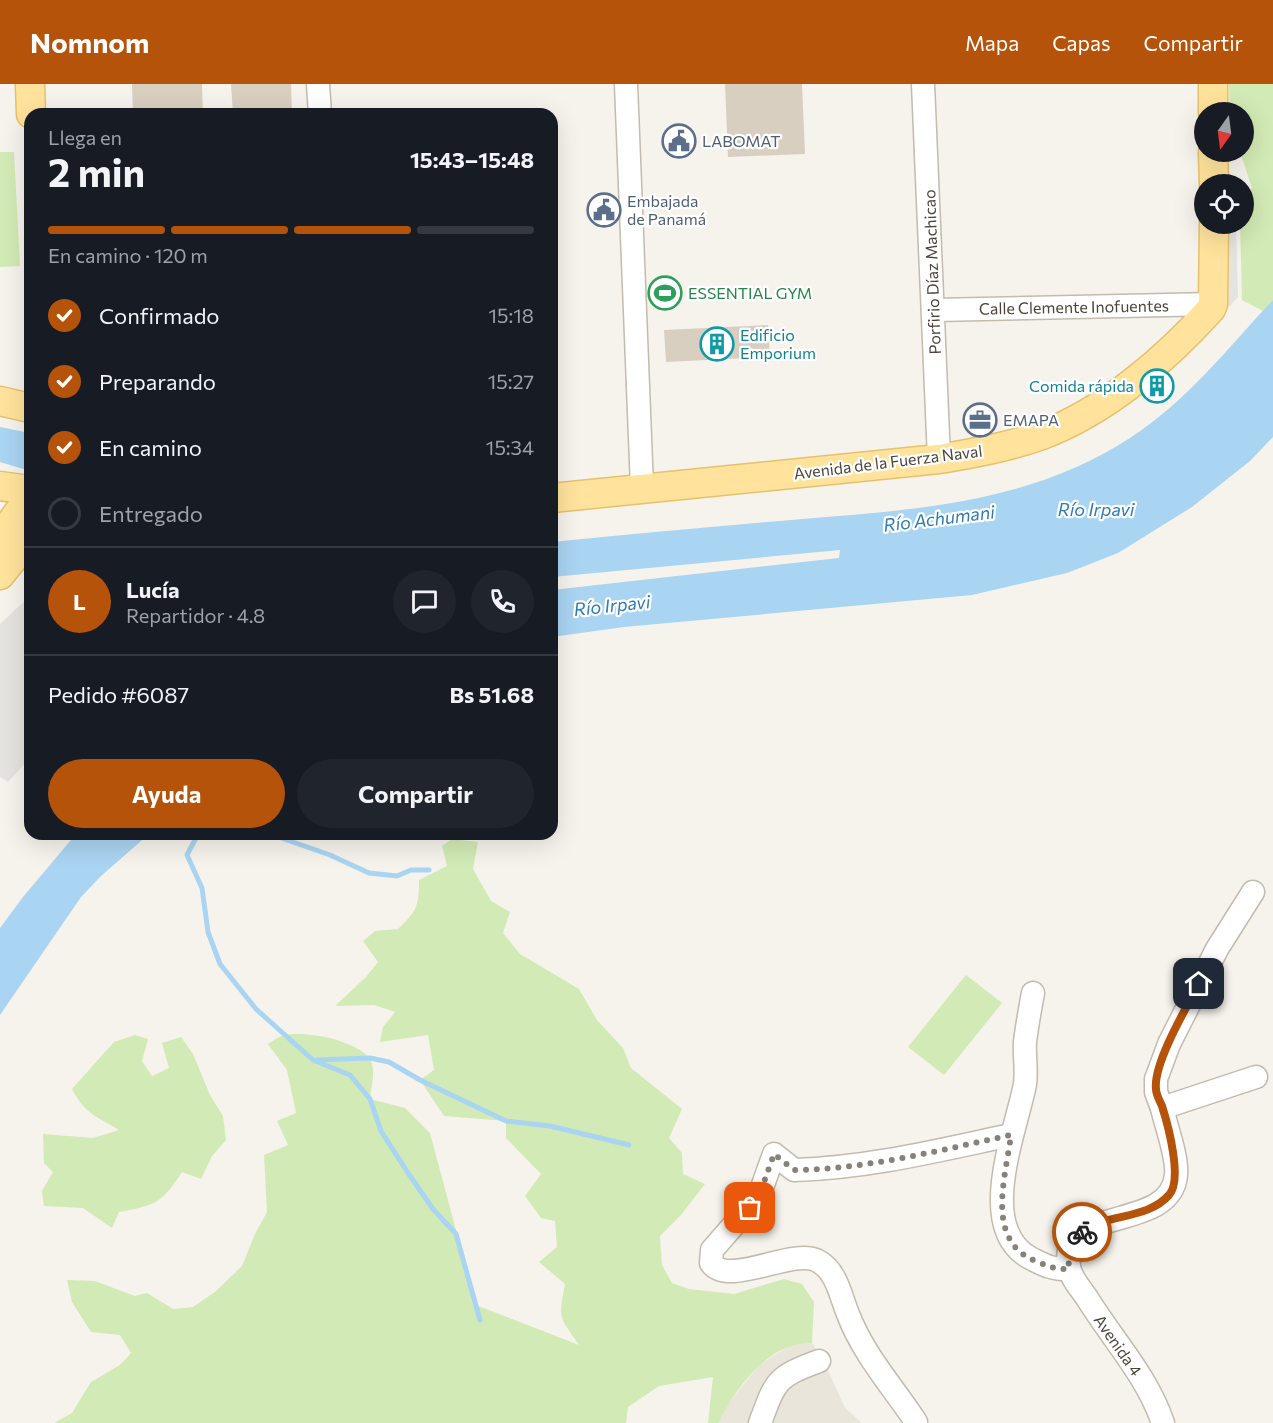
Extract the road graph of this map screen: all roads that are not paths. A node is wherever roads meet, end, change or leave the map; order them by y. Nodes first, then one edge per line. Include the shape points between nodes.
1 (30, 84) edge
2 (318, 84) edge
3 (626, 84) edge
4 (923, 84) edge
5 (1213, 84) edge
6 (1213, 102) edge
7 (31, 108) edge
8 (320, 108) edge
9 (1214, 234) edge
10 (1213, 304) junction
11 (934, 310) junction
12 (0, 401) edge
13 (24, 407) edge
14 (939, 459) junction
15 (0, 486) edge
16 (642, 488) junction
17 (24, 489) edge
18 (558, 497) edge
19 (24, 504) edge
20 (24, 537) edge
21 (0, 538) edge
22 (0, 575) edge
23 (1253, 892) dead end
24 (1033, 993) dead end
25 (1256, 1077) dead end
26 (1162, 1108) junction
27 (1011, 1135) junction
28 (1069, 1269) junction
29 (819, 1361) dead end
30 (916, 1422) edge
31 (760, 1423) edge
32 (1163, 1423) edge

1 - 7 main road
2 - 8 street
3 - 16 street
4 - 11 street, Porfirio Díaz Machicao
5 - 6 main road
9 - 10 main road
10 - 11 street, Calle Clemente Inofuentes
10 - 14 main road, Avenida de la Fuerza Naval via 1146,371 1069,423 1018,443
11 - 14 street, Porfirio Díaz Machicao
12 - 13 main road
14 - 16 main road, Avenida de la Fuerza Naval
15 - 17 main road
16 - 18 main road, Avenida de la Fuerza Naval
19 - 21 main road
20 - 22 main road
23 - 26 street via 1217,949 1169,1044 1155,1079
24 - 27 street via 1025,1044 1025,1082
25 - 26 street
26 - 28 street via 1176,1174 1171,1193 1158,1206 1078,1235 1068,1252
27 - 28 street via 1002,1211 1006,1233 1014,1248 1026,1257 1047,1266
27 - 30 street via 822,1170 794,1170 774,1154 759,1196 712,1250 714,1268 724,1270 762,1267 798,1257 816,1260 827,1268 837,1282 851,1322
28 - 32 street, Avenida 4 via 1133,1364 1156,1402
29 - 31 street via 784,1374

